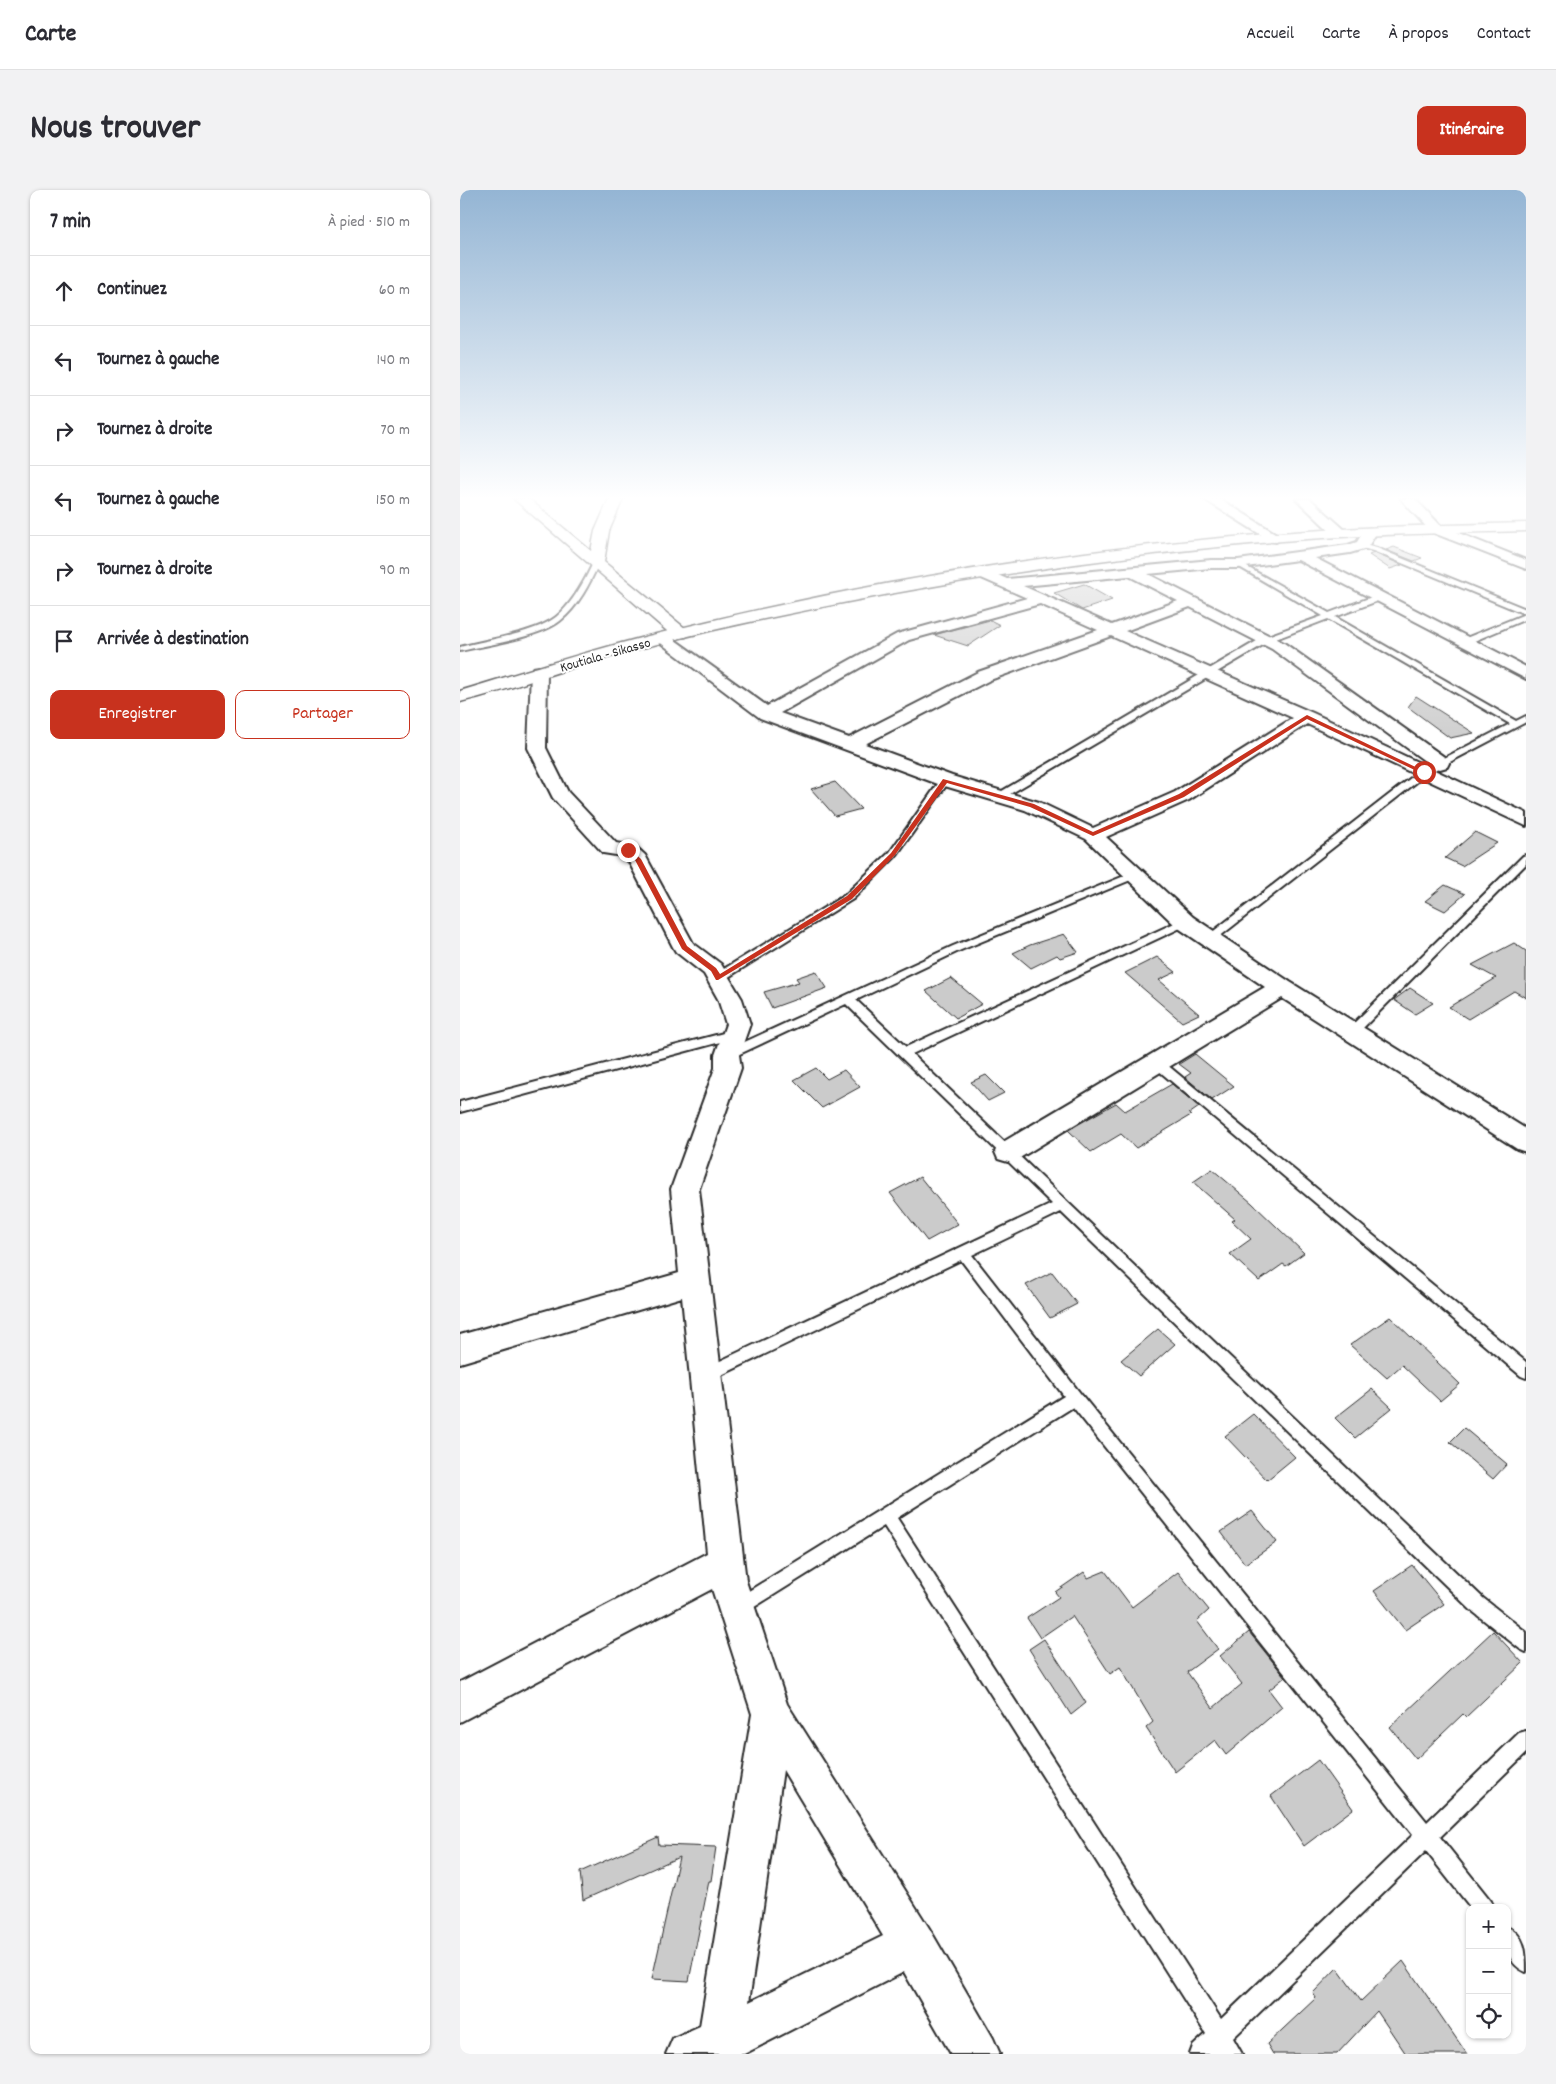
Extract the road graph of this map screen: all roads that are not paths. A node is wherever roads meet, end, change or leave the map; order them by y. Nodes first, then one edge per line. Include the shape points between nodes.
1 (585, 586) edge
2 (620, 586) edge
3 (915, 586) edge
4 (1013, 586) edge
5 (1160, 586) edge
6 (1276, 586) edge
7 (1359, 586) edge
8 (1463, 586) edge
9 (1380, 597) junction
10 (1042, 599) junction
11 (1191, 602) junction
12 (1526, 612) edge
13 (1328, 616) junction
14 (1526, 616) edge
15 (1112, 630) junction
16 (671, 636) junction
17 (1265, 640) junction
18 (1464, 642) junction
19 (460, 649) edge
20 (539, 672) junction
21 (1210, 674) junction
22 (1526, 674) edge
23 (460, 696) edge
24 (766, 714) junction
25 (1307, 717) junction
26 (1526, 719) edge
27 (1516, 724) junction
28 (850, 745) junction
29 (1440, 763) junction
30 (1424, 772) junction
31 (945, 780) junction
32 (1000, 796) junction
33 (1526, 820) edge
34 (1093, 835) junction
35 (1526, 858) edge
36 (1134, 875) junction
37 (1185, 922) junction
38 (1210, 939) junction
39 (718, 978) junction
40 (1282, 987) junction
41 (848, 999) junction
42 (1352, 1032) junction
43 (731, 1044) junction
44 (904, 1053) junction
45 (1156, 1062) junction
46 (460, 1107) edge
47 (1526, 1142) edge
48 (1008, 1152) junction
49 (1063, 1205) junction
50 (963, 1253) junction
51 (695, 1281) junction
52 (460, 1349) edge
53 (1526, 1371) edge
54 (705, 1375) junction
55 (1075, 1398) junction
56 (886, 1515) junction
57 (726, 1562) junction
58 (737, 1608) junction
59 (1526, 1643) edge
60 (460, 1702) edge
61 (771, 1714) junction
62 (1526, 1740) edge
63 (1427, 1836) junction
64 (1481, 1904) edge
65 (1511, 1942) edge
66 (913, 1944) junction
67 (1526, 1961) edge
68 (1220, 2036) junction
69 (710, 2050) edge
70 (977, 2054) edge
71 (1201, 2054) edge
72 (1231, 2054) edge

1 - 19 lane via 557,619 540,627
2 - 16 main road
3 - 16 main road, Koutiala - Sikasso via 812,604
4 - 10 street
5 - 11 street
6 - 13 lane
7 - 9 street
8 - 12 lane
9 - 13 lane
9 - 18 street
10 - 15 street
10 - 24 street via 903,637
11 - 15 street
11 - 17 street
13 - 17 lane
13 - 27 lane
14 - 18 lane
15 - 21 street
15 - 28 street via 984,676
16 - 20 main road, Koutiala - Sikasso
16 - 24 street
17 - 21 lane
17 - 29 street via 1278,646
18 - 22 street
20 - 23 main road, Koutiala - Sikasso
20 - 39 street via 537,748 560,794 610,849 628,850 638,859 684,947 713,969
21 - 25 street
21 - 32 lane
24 - 28 street
25 - 30 street
25 - 34 street via 1182,796
26 - 27 lane
27 - 29 lane
28 - 31 street
29 - 30 lane
30 - 33 street
30 - 38 lane
31 - 32 street
31 - 39 lane via 893,854 849,897
32 - 34 street via 1032,806
34 - 36 street
35 - 42 lane
36 - 37 street
36 - 41 lane via 957,948
37 - 38 street
37 - 44 lane
38 - 40 street
39 - 43 street via 730,998 738,1024
40 - 42 street
40 - 45 street
41 - 43 lane
41 - 44 lane
42 - 47 street
43 - 46 lane
43 - 51 street via 728,1068 685,1188
44 - 48 lane
45 - 48 street
45 - 53 lane
48 - 49 lane
49 - 50 lane
49 - 59 lane via 1477,1604
50 - 54 lane
50 - 55 lane
51 - 52 street
51 - 54 street
54 - 57 street
55 - 56 lane
55 - 63 lane
56 - 58 lane
56 - 68 lane
57 - 58 street
57 - 60 street
58 - 61 street
61 - 66 street
61 - 69 street
62 - 63 lane
63 - 64 lane
63 - 68 lane
65 - 67 lane
66 - 69 street
66 - 70 street
68 - 71 lane
68 - 72 lane

